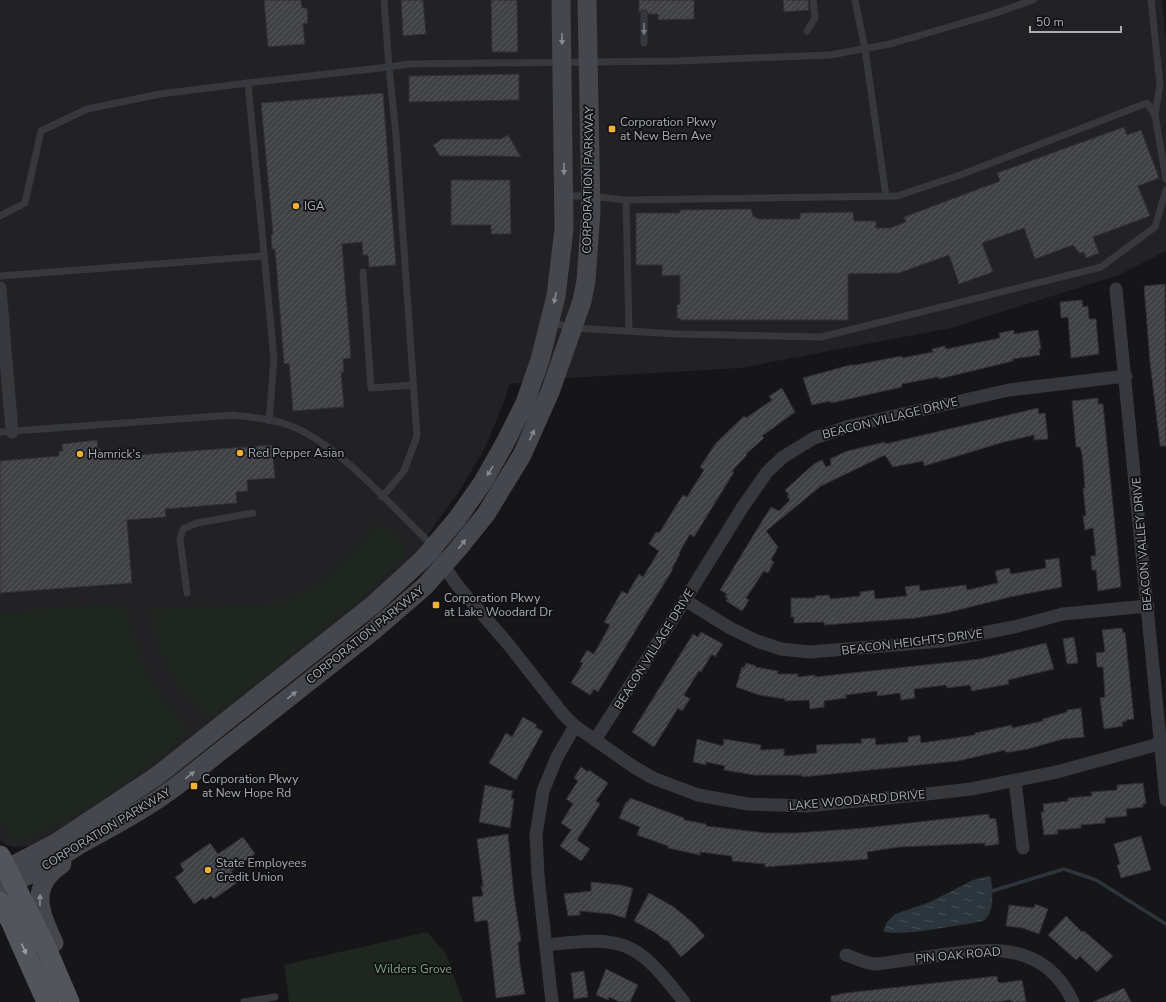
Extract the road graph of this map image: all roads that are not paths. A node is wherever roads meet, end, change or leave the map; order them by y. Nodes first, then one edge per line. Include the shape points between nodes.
1 (384, 0) edge
2 (561, 0) edge
3 (588, 0) edge
4 (813, 0) edge
5 (856, 0) edge
6 (1033, 0) edge
7 (1151, 0) edge
8 (644, 14) dead end
9 (807, 31) dead end
10 (644, 43) dead end
11 (865, 48) junction
12 (562, 63) junction
13 (588, 63) junction
14 (389, 67) junction
15 (248, 83) junction
16 (1155, 114) junction
17 (1166, 179) edge
18 (1166, 190) edge
19 (564, 196) junction
20 (590, 196) junction
21 (886, 196) junction
22 (626, 200) junction
23 (0, 216) edge
24 (263, 256) junction
25 (363, 272) dead end
26 (0, 276) edge
27 (0, 288) edge
28 (1116, 289) dead end
29 (550, 322) junction
30 (573, 328) junction
31 (629, 331) junction
32 (1126, 376) junction
33 (413, 385) junction
34 (269, 421) junction
35 (6, 432) edge
36 (382, 497) junction
37 (253, 513) dead end
38 (432, 548) junction
39 (443, 566) junction
40 (187, 593) dead end
41 (685, 600) junction
42 (1148, 606) junction
43 (576, 726) junction
44 (595, 740) junction
45 (1163, 742) edge
46 (1015, 781) junction
47 (160, 798) junction
48 (1166, 800) edge
49 (1023, 848) dead end
50 (4, 873) edge
51 (0, 902) edge
52 (546, 946) junction
53 (846, 955) dead end
54 (275, 997) dead end
55 (47, 1002) edge
56 (69, 1002) edge
57 (77, 1002) edge
58 (244, 1002) edge
59 (552, 1002) edge
60 (684, 1002) edge
61 (1073, 1002) edge

1 - 14 lane
2 -> 12 main road, CORPORATION PARKWAY
3 - 13 main road, CORPORATION PARKWAY
4 - 9 lane via 814,18
5 - 11 lane
6 - 11 lane via 890,44
7 - 16 lane via 1160,85
8 -> 10 lane
11 - 13 lane via 830,55 768,59
11 - 21 lane
12 - 13 lane
12 - 14 lane via 424,63
12 -> 19 main road, CORPORATION PARKWAY
13 - 20 main road, CORPORATION PARKWAY
14 - 15 lane
14 - 33 lane
15 - 23 lane via 160,94 87,109 42,132 25,203
15 - 24 lane
16 - 17 lane
16 - 21 lane via 1147,103 960,175 897,196
18 - 31 lane via 1155,227 1101,267 821,338
19 - 20 lane
19 -> 29 main road, CORPORATION PARKWAY via 560,274
20 - 22 lane
20 - 30 main road, CORPORATION PARKWAY via 586,281
21 - 22 lane
22 - 31 lane
24 - 26 lane
24 - 34 lane via 274,359
25 - 33 lane via 371,388
27 - 35 street
28 - 32 street, BEACON VALLEY DRIVE
29 - 30 lane
29 -> 38 main road, CORPORATION PARKWAY via 533,382 505,443 471,501
30 - 31 lane
39 -> 30 main road, CORPORATION PARKWAY via 486,514 522,455 544,407
32 - 41 street, BEACON VILLAGE DRIVE via 1009,390 827,432 802,444 767,472
32 - 42 street, BEACON VALLEY DRIVE
33 - 36 lane via 417,436 404,471
34 - 35 lane via 228,416
34 - 36 lane via 291,426 316,439
36 - 38 lane via 425,538
37 - 40 lane via 183,528 180,539
38 - 39 street, LAKE WOODARD DRIVE
38 - 50 main road, CORPORATION PARKWAY via 391,590 163,771 120,802
39 - 43 street, LAKE WOODARD DRIVE via 563,714
47 -> 39 main road, CORPORATION PARKWAY via 391,616
41 - 42 street, BEACON HEIGHTS DRIVE via 751,639 769,646 810,652 942,641 1014,628 1064,614
41 - 44 street, BEACON VILLAGE DRIVE
42 - 45 street, BEACON VALLEY DRIVE
43 - 44 street, LAKE WOODARD DRIVE
43 - 52 street via 549,775 537,817 536,853
44 - 46 street, LAKE WOODARD DRIVE via 634,767 659,780 698,795 748,804 806,806 971,789
45 - 46 street, LAKE WOODARD DRIVE via 1103,761
45 - 48 street, BEACON VALLEY DRIVE
46 - 49 street
47 - 50 main road, CORPORATION PARKWAY
57 -> 47 main road via 75,989 40,911 41,888 51,872 131,823
50 - 56 main road via 46,948
51 -> 55 main road
52 - 59 street
52 - 60 street via 585,941 608,941 626,946 653,964
53 - 61 street, PIN OAK ROAD via 875,964 986,951 1009,951 1026,955 1054,972
54 - 58 lane

